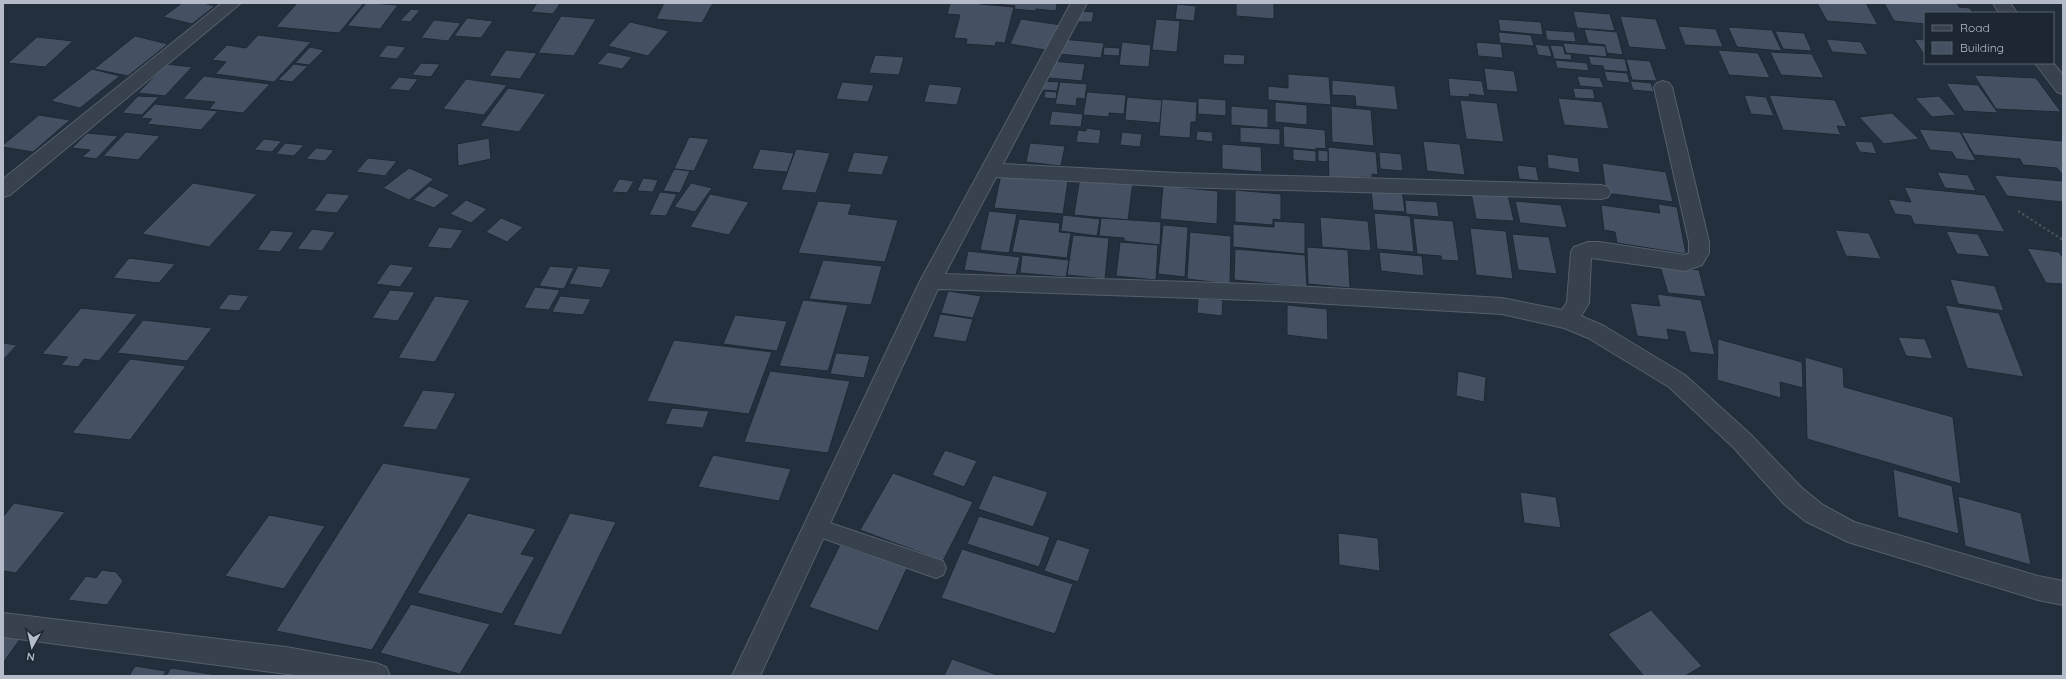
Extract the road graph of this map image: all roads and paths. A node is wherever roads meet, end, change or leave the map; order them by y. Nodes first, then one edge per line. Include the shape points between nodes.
1 (233, 3) edge
2 (1078, 3) edge
3 (2001, 3) edge
4 (2007, 12) edge
5 (2045, 64) edge
6 (1663, 87) dead end
7 (2063, 88) edge
8 (991, 170) junction
9 (3, 190) edge
10 (1601, 192) dead end
11 (2018, 211) dead end
12 (2063, 240) edge
13 (931, 281) junction
14 (1568, 320) junction
15 (815, 527) junction
16 (936, 568) dead end
17 (2063, 594) edge
18 (3, 625) edge
19 (376, 676) edge
20 (746, 676) edge

1 - 9 street
2 - 8 street
3 - 4 street
5 - 7 street
6 - 14 street via 1699,242 1699,253 1695,260 1685,263 1599,250 1581,252 1578,302
8 - 10 street via 1178,180
8 - 13 street
11 - 12 path
13 - 14 street via 1278,293 1494,306
13 - 15 street
14 - 17 street via 1596,332 1677,381 1742,441 1793,496 1814,513 1848,531
15 - 16 lane
15 - 20 street
18 - 19 street via 286,660

